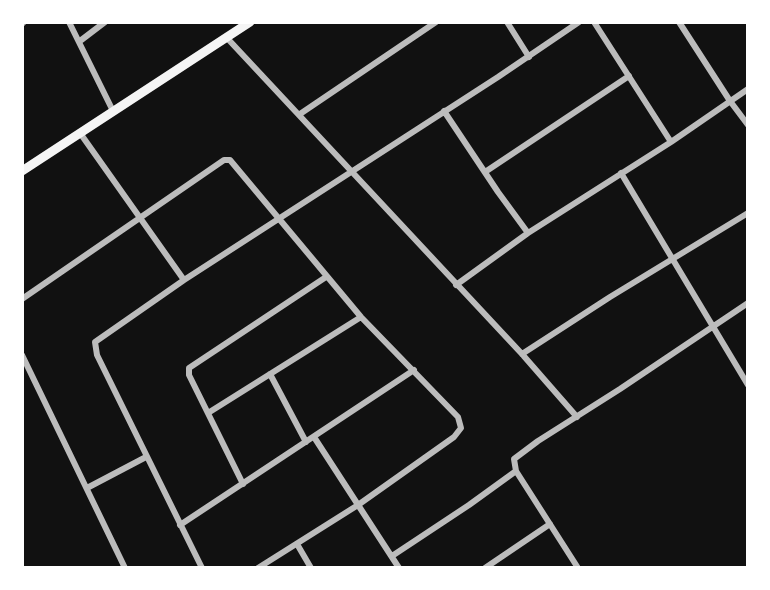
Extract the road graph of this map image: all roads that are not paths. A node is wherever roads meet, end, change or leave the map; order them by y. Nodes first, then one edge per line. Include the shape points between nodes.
1 (69, 22) edge
2 (105, 22) edge
3 (436, 22) edge
4 (507, 22) edge
5 (579, 22) edge
6 (594, 22) edge
7 (679, 22) edge
8 (248, 23) edge
9 (227, 38) junction
10 (80, 41) junction
11 (529, 57) junction
12 (629, 76) junction
13 (747, 89) edge
14 (729, 101) junction
15 (113, 111) junction
16 (444, 111) junction
17 (300, 114) junction
18 (747, 125) edge
19 (80, 133) junction
20 (671, 142) junction
21 (22, 171) edge
22 (352, 172) junction
23 (485, 172) junction
24 (621, 173) junction
25 (747, 213) edge
26 (141, 219) junction
27 (278, 219) junction
28 (528, 233) junction
29 (672, 260) junction
30 (326, 277) junction
31 (184, 280) junction
32 (456, 285) junction
33 (22, 299) edge
34 (747, 303) edge
35 (361, 317) junction
36 (713, 326) junction
37 (522, 354) junction
38 (22, 355) edge
39 (414, 370) junction
40 (270, 374) junction
41 (747, 385) edge
42 (208, 413) junction
43 (577, 417) junction
44 (314, 437) junction
45 (306, 442) junction
46 (146, 457) junction
47 (516, 471) junction
48 (243, 484) junction
49 (87, 488) junction
50 (358, 504) junction
51 (550, 524) junction
52 (180, 525) junction
53 (297, 544) junction
54 (392, 556) junction
55 (125, 567) edge
56 (202, 567) edge
57 (258, 567) edge
58 (312, 567) edge
59 (399, 567) edge
60 (484, 567) edge
61 (578, 567) edge

1 - 10 street
2 - 10 street
3 - 17 street
4 - 11 street
5 - 11 street
6 - 12 street
7 - 14 street
8 - 9 main road
9 - 15 main road
9 - 17 street
10 - 15 street
11 - 16 street
12 - 20 street
12 - 23 street
13 - 14 street
14 - 18 street
14 - 20 street
15 - 19 main road
16 - 22 street
16 - 23 street
17 - 22 street
19 - 21 main road
19 - 26 street
20 - 24 street
22 - 27 street
22 - 32 street
23 - 28 street
24 - 28 street
24 - 29 street
25 - 29 street
26 - 27 street via 227,160
26 - 31 street
26 - 33 street
27 - 30 street
27 - 31 street
28 - 32 street
29 - 36 street
29 - 37 street
30 - 35 street
30 - 42 street via 192,365 189,375
31 - 46 street via 95,344
32 - 37 street
34 - 36 street
35 - 39 street
35 - 40 street
36 - 41 street
36 - 43 street
37 - 43 street
38 - 49 street
39 - 44 street
39 - 50 street via 458,417 461,428 454,437
40 - 42 street
40 - 45 street
42 - 48 street
43 - 47 street via 518,455 514,459
44 - 45 street
44 - 50 street
45 - 48 street
46 - 49 street
46 - 52 street
47 - 51 street
47 - 54 street
48 - 52 street
49 - 55 street
50 - 53 street
50 - 54 street
51 - 60 street
51 - 61 street
52 - 56 street
53 - 57 street
53 - 58 street
54 - 59 street

